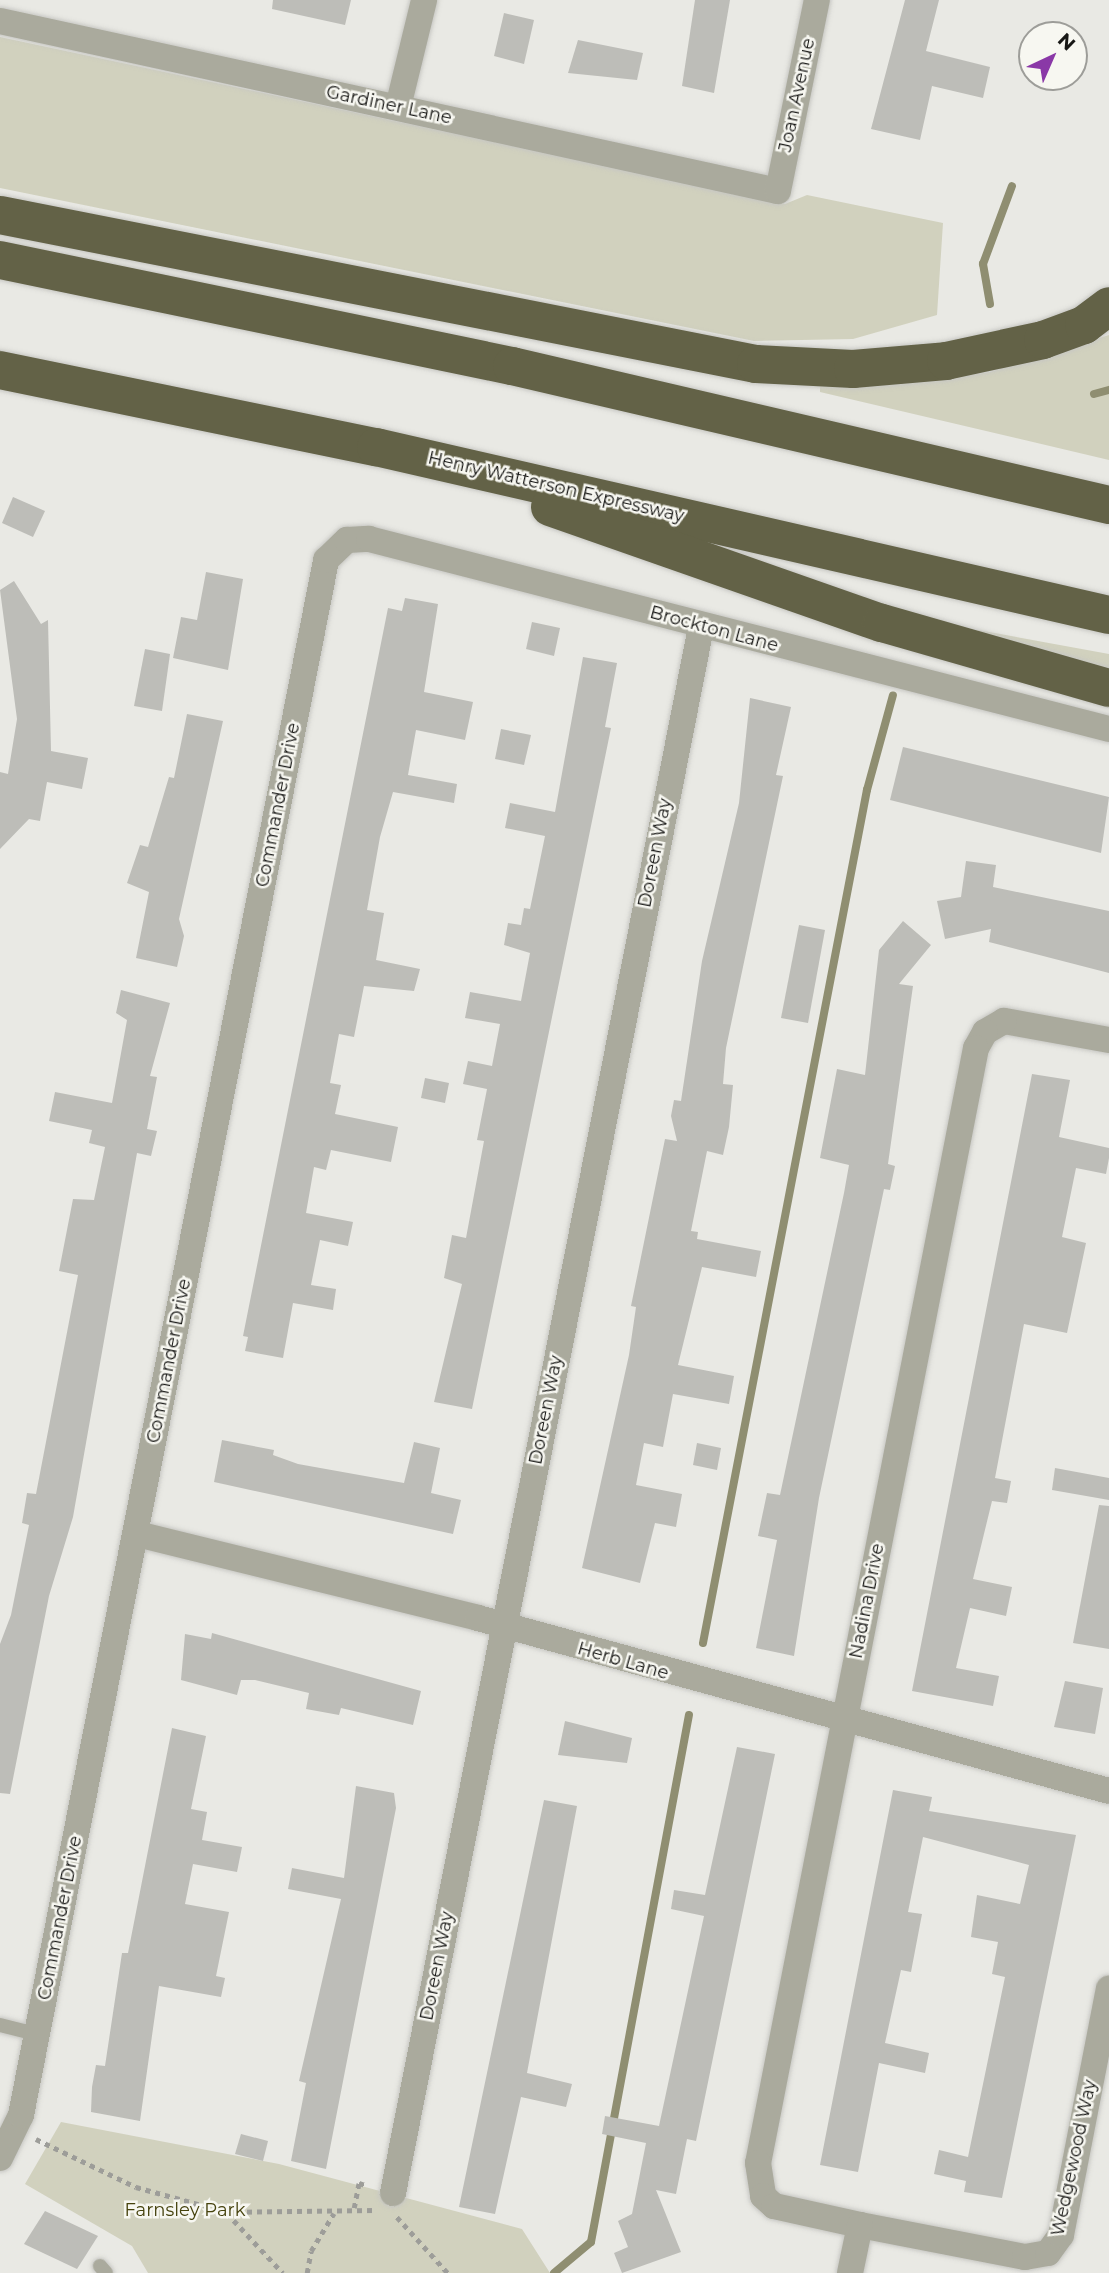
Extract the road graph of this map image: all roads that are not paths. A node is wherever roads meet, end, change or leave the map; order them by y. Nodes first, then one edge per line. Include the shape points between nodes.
1 (424, 0) edge
2 (817, 0) edge
3 (0, 21) edge
4 (398, 107) junction
5 (778, 191) joint
6 (0, 215) edge
7 (0, 260) edge
8 (1109, 306) edge
9 (0, 370) edge
10 (376, 447) junction
11 (1109, 505) edge
12 (326, 560) joint
13 (1109, 615) edge
14 (701, 627) junction
15 (1109, 688) edge
16 (1109, 729) edge
17 (1109, 1040) edge
18 (137, 1534) junction
19 (505, 1627) junction
20 (845, 1723) junction
21 (1109, 1791) edge
22 (1109, 1989) edge
23 (0, 2025) edge
24 (37, 2034) junction
25 (0, 2158) edge
26 (393, 2193) dead end
27 (860, 2225) junction
28 (849, 2273) edge

1 - 4 street
2 - 5 street, Joan Avenue
3 - 4 street, Gardiner Lane
4 - 5 street, Gardiner Lane
6 - 8 highway via 757,364 853,369 946,362 1043,341 1084,325
7 - 11 highway via 512,366
9 - 10 highway, Henry Watterson Expressway
10 - 13 highway, Henry Watterson Expressway
10 - 15 highway via 882,623
12 - 14 street, Brockton Lane via 347,540 369,538
12 - 18 street, Commander Drive
14 - 16 street, Brockton Lane
14 - 19 street, Doreen Way
17 - 20 street, Nadina Drive via 1004,1021 980,1038
18 - 19 street, Herb Lane
18 - 24 street, Commander Drive
19 - 20 street, Herb Lane
19 - 26 street, Doreen Way
20 - 21 street, Herb Lane
20 - 27 street, Nadina Drive via 756,2179 774,2206
22 - 27 street, Wedgewood Way via 1054,2248 1025,2257
23 - 24 lane
24 - 25 street, Commander Drive via 16,2130
27 - 28 street

